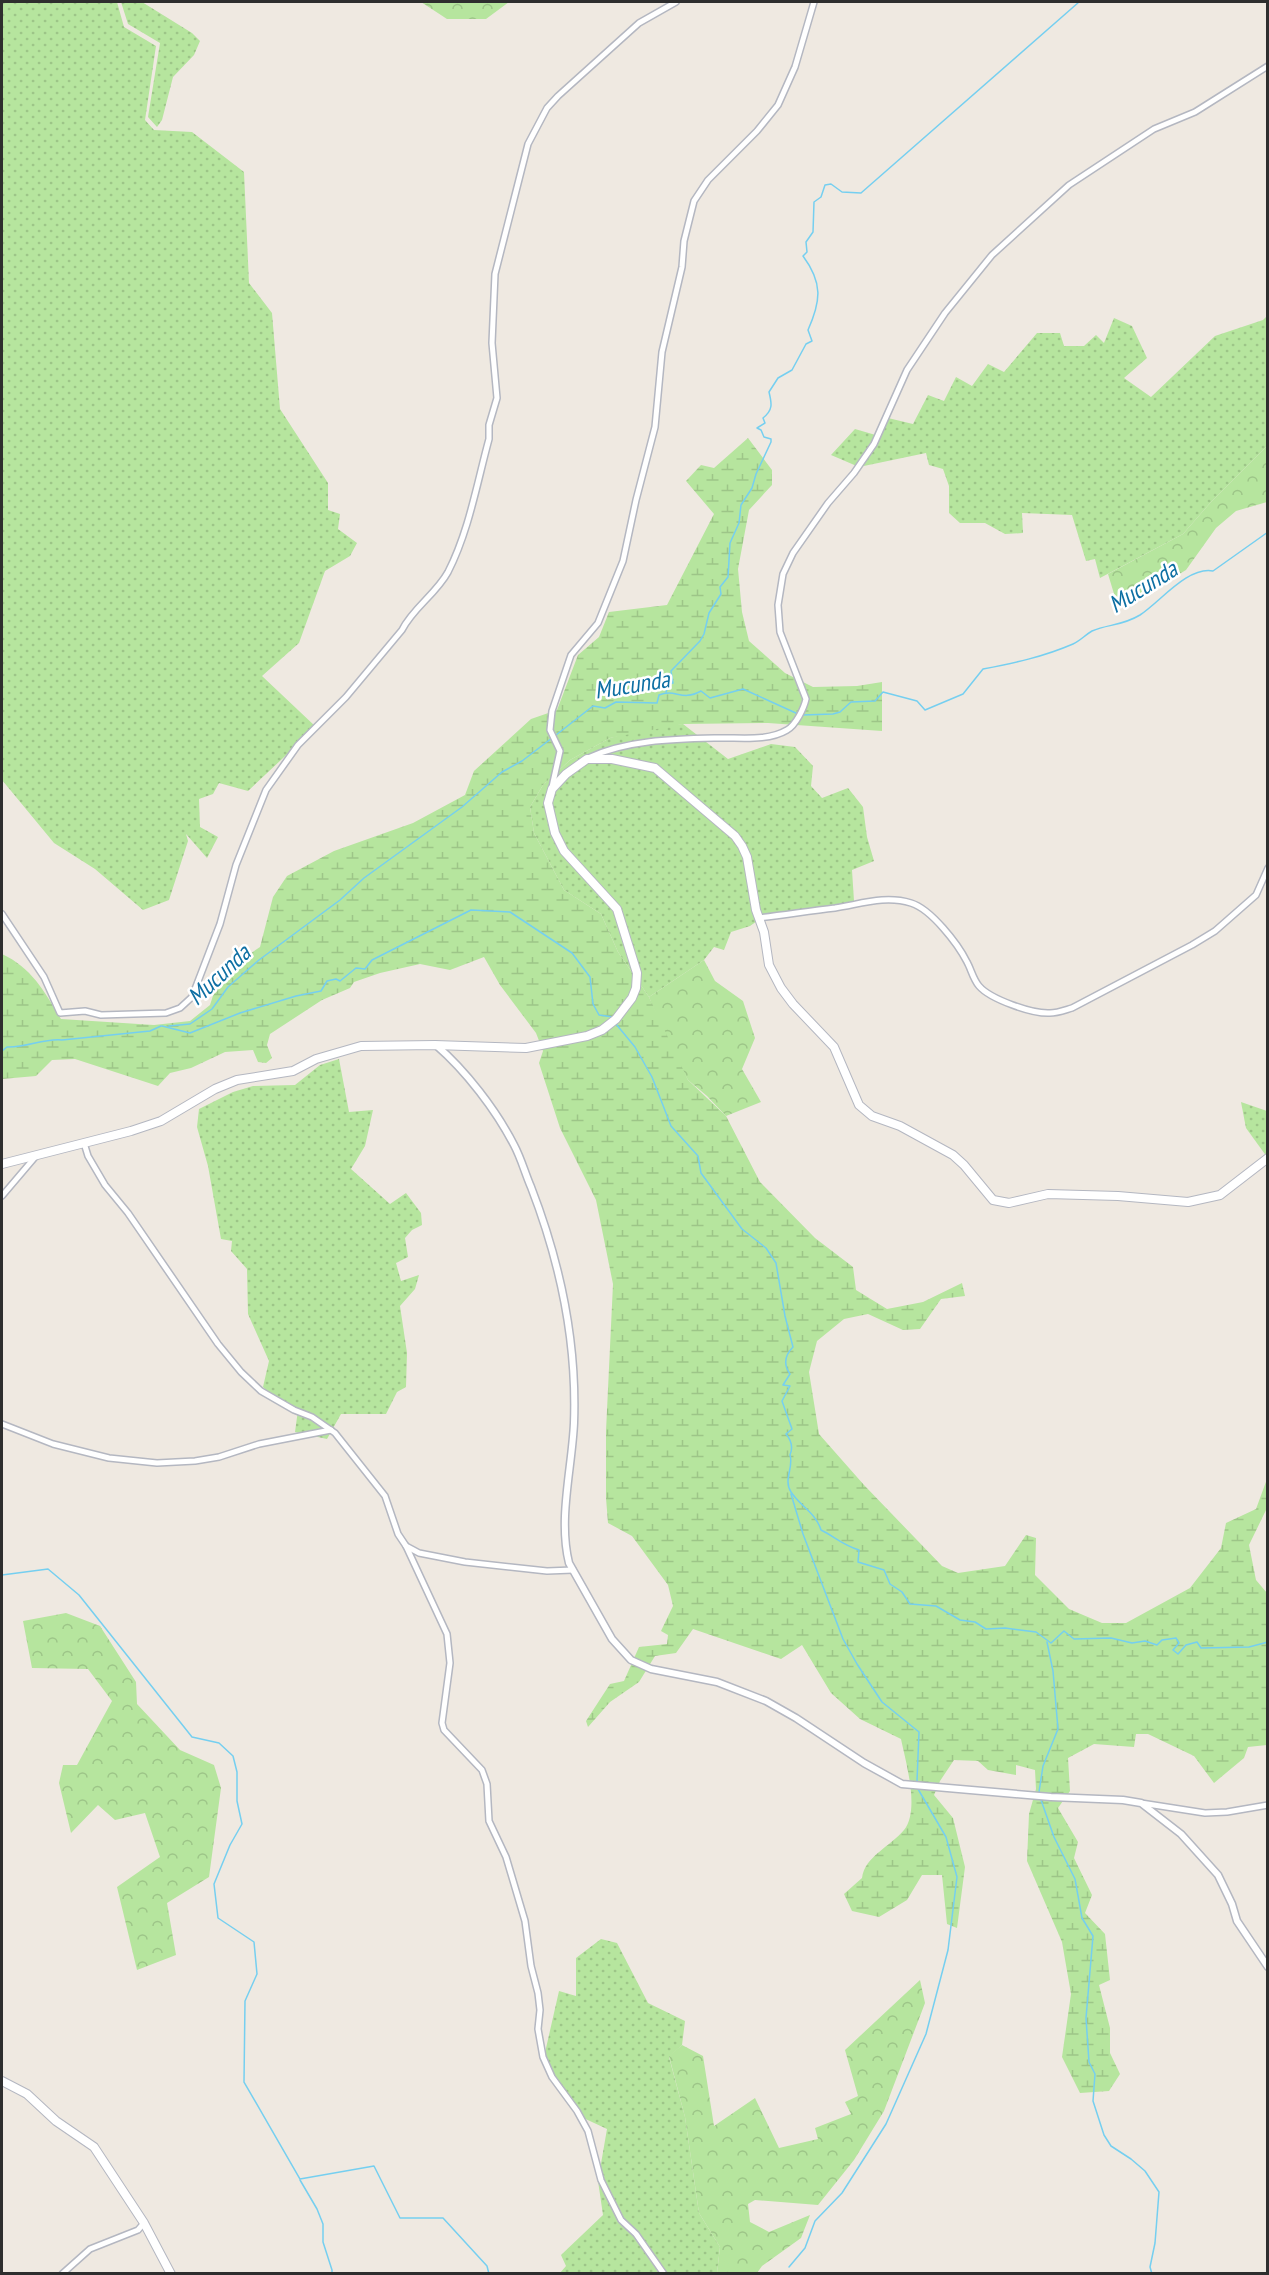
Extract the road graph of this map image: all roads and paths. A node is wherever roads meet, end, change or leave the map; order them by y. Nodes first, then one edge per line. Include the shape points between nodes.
1 (676, 2) edge
2 (814, 2) edge
3 (1268, 66) edge
4 (586, 759) junction
5 (552, 789) junction
6 (1268, 868) edge
7 (2, 914) edge
8 (758, 918) junction
9 (435, 1045) junction
10 (84, 1143) junction
11 (37, 1155) junction
12 (1268, 1158) edge
13 (2, 1164) edge
14 (2, 1196) edge
15 (2, 1424) edge
16 (331, 1430) junction
17 (406, 1546) junction
18 (573, 1570) junction
19 (1141, 1803) junction
20 (1268, 1805) edge
21 (1268, 1967) edge
22 (2, 2081) edge
23 (144, 2223) junction
24 (62, 2274) edge
25 (171, 2274) edge
26 (664, 2274) edge

1 - 7 street via 639,22 602,55 547,108 533,134 495,274 492,343 497,398 465,528 448,572 346,697 298,746 266,790 236,865 220,924 192,997 180,1008 166,1013 60,1013 44,977
2 - 5 street via 795,67 778,105 708,180 694,201 662,352 655,427 625,556 598,623 570,658 552,711 550,725 560,751
3 - 4 street via 1195,112 1154,129 1069,185 993,255 945,313 907,370 871,450 828,503 783,574 778,605 780,632 806,699 790,729 756,738 671,739 627,746
4 - 5 main road
4 - 8 main road via 612,759 655,768 735,836 747,856
5 - 9 main road via 548,804 559,842 616,907 637,976 635,992 615,1020 588,1036 532,1047
6 - 8 street via 1256,895 1215,931 1072,1008 1052,1013 1031,1011 984,992 953,941 915,904 873,900
8 - 12 main road via 769,965 781,988 834,1047 863,1110 952,1155 997,1202 1048,1194 1188,1202 1227,1192
9 - 10 main road via 369,1045 343,1050 288,1072 237,1080 160,1121
9 - 18 street via 459,1066 513,1142 551,1244 573,1362 574,1424 565,1520 566,1551
10 - 11 main road
10 - 16 street via 105,1185 241,1372 261,1390
11 - 13 main road
11 - 14 street
15 - 16 street via 52,1444 109,1458 157,1463 219,1457 259,1444
16 - 17 street via 385,1496
17 - 18 street via 465,1562 540,1571
17 - 26 street via 447,1634 450,1663 444,1730 482,1770 489,1821 506,1857 525,1921 538,1993 537,2029 543,2057 588,2131 601,2180 621,2220 636,2234
18 - 19 street via 612,1639 631,1660 717,1682 766,1701 902,1784
19 - 20 street via 1204,1813
19 - 21 street via 1181,1834 1218,1875 1237,1921
22 - 23 main road via 27,2094 56,2121 94,2147
23 - 24 street via 138,2230 90,2249
23 - 25 main road

